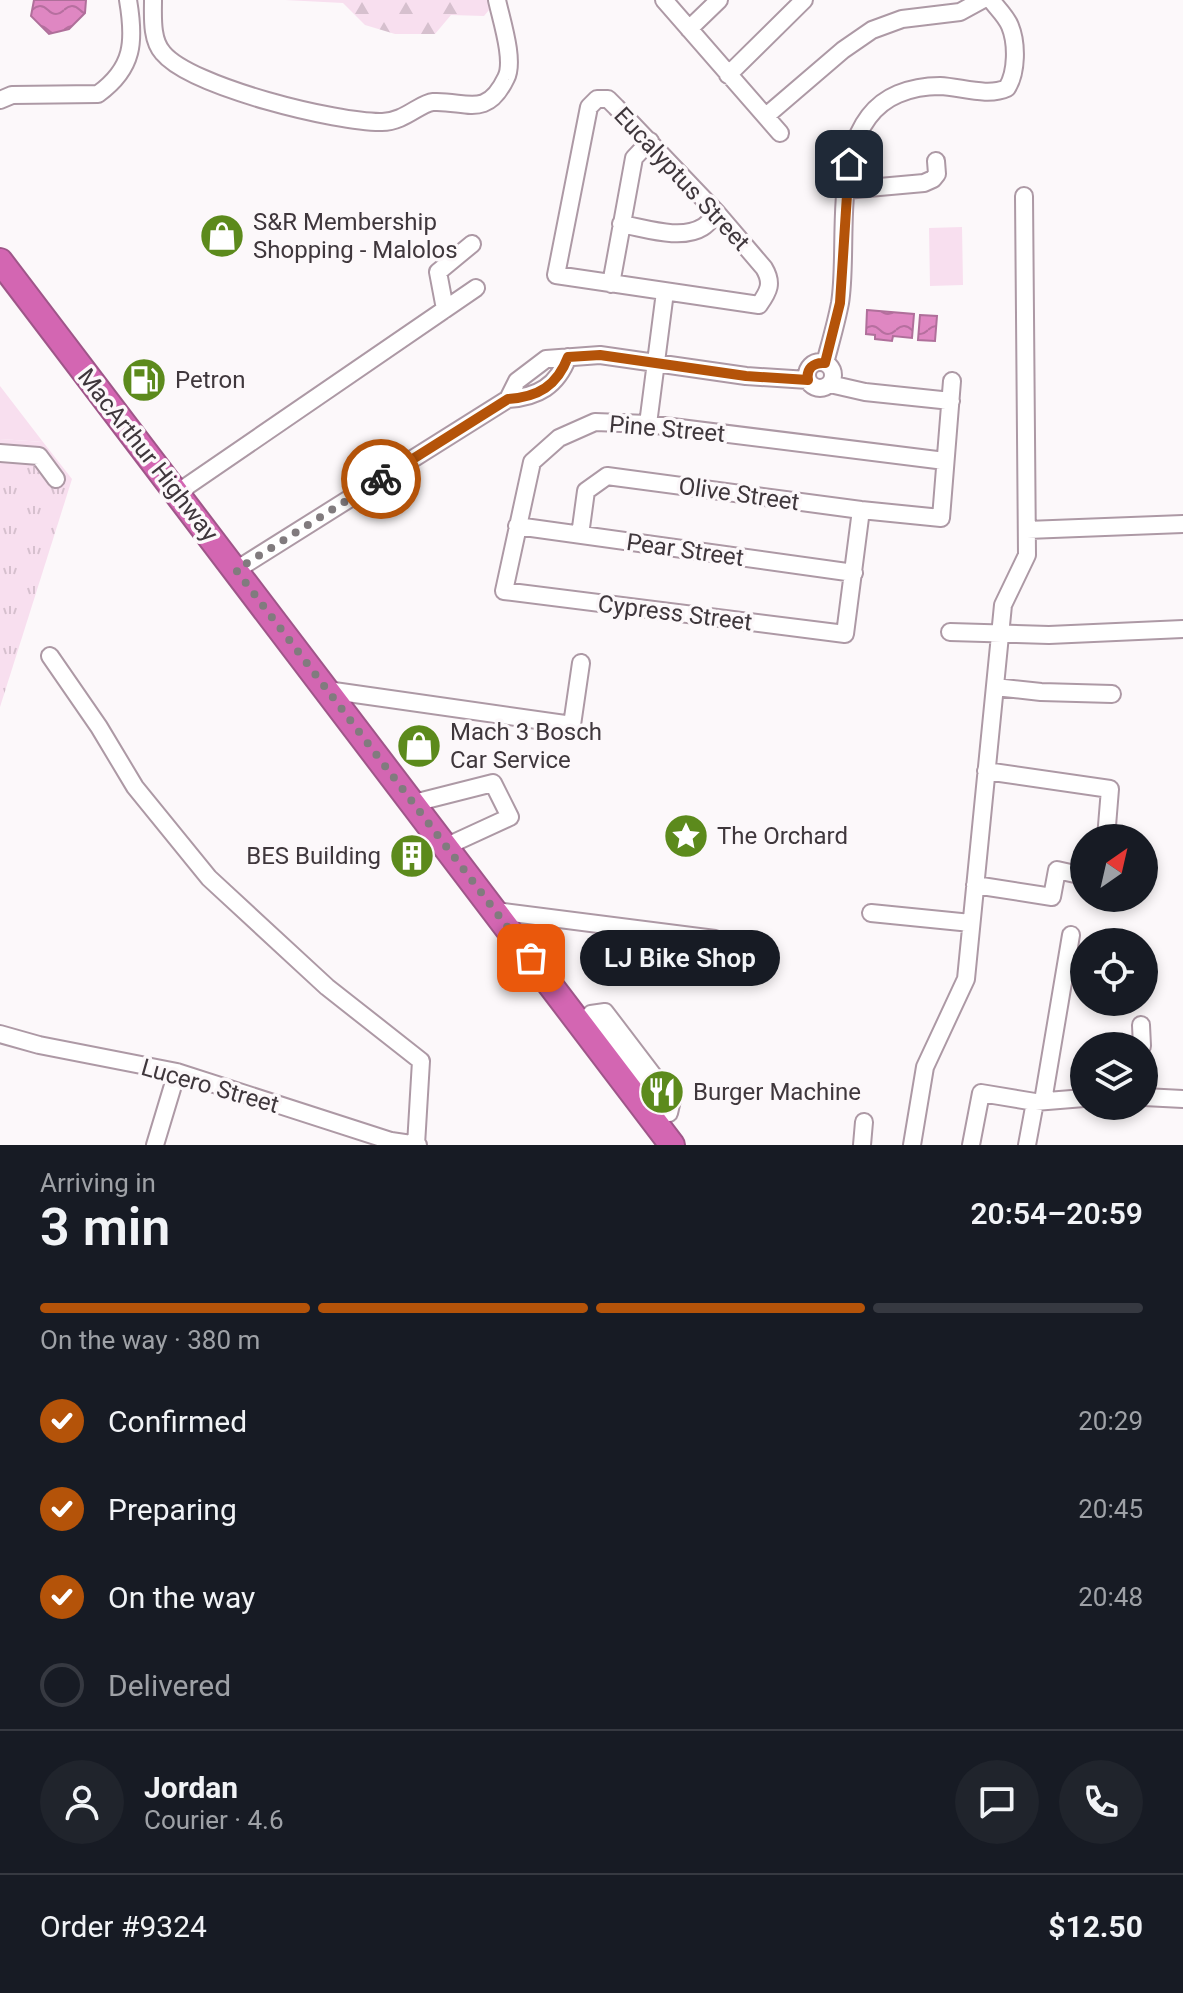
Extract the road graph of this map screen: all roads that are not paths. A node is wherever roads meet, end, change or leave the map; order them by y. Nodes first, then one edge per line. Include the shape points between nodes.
1 (128, 0) edge
2 (153, 0) edge
3 (497, 0) edge
4 (664, 0) edge
5 (719, 0) edge
6 (804, 0) edge
7 (982, 0) edge
8 (991, 0) edge
9 (689, 29) junction
10 (728, 75) junction
11 (0, 100) edge
12 (766, 116) junction
13 (780, 133) dead end
14 (650, 141) junction
15 (936, 161) dead end
16 (846, 190) junction
17 (1024, 196) dead end
18 (717, 213) junction
19 (621, 224) junction
20 (472, 244) dead end
21 (0, 261) edge
22 (611, 284) junction
23 (476, 288) dead end
24 (665, 292) junction
25 (445, 309) junction
26 (568, 357) junction
27 (825, 363) junction
28 (656, 364) junction
29 (808, 380) junction
30 (952, 381) dead end
31 (830, 384) junction
32 (508, 399) junction
33 (951, 401) junction
34 (648, 424) junction
35 (0, 453) edge
36 (945, 461) junction
37 (56, 479) dead end
38 (177, 493) junction
39 (861, 510) junction
40 (1183, 524) edge
41 (517, 526) junction
42 (1027, 530) junction
43 (580, 535) junction
44 (236, 570) junction
45 (854, 573) junction
46 (504, 591) joint
47 (1183, 629) edge
48 (950, 632) dead end
49 (1000, 633) junction
50 (50, 656) dead end
51 (581, 663) dead end
52 (995, 687) junction
53 (327, 690) junction
54 (1112, 694) dead end
55 (986, 771) junction
56 (414, 803) junction
57 (1107, 824) edge
58 (447, 846) junction
59 (1070, 873) edge
60 (975, 885) junction
61 (496, 911) junction
62 (871, 913) dead end
63 (971, 923) junction
64 (715, 939) dead end
65 (1070, 940) edge
66 (1141, 1025) dead end
67 (1141, 1032) edge
68 (0, 1034) edge
69 (626, 1070) junction
70 (177, 1072) junction
71 (1158, 1098) edge
72 (1070, 1099) edge
73 (1183, 1099) edge
74 (1039, 1102) junction
75 (864, 1122) dead end
76 (155, 1145) edge
77 (417, 1145) edge
78 (672, 1145) edge
79 (862, 1145) edge
80 (912, 1145) edge
81 (971, 1145) edge
82 (1027, 1145) edge

1 - 11 street via 132,47 124,69 107,88 98,94 12,95
2 - 3 street via 154,33 162,53 215,85 334,117 383,122 404,118 433,102 472,107 485,103 508,76 507,41
4 - 9 street
5 - 9 street
6 - 10 street
7 - 12 street via 960,12 902,19 872,30
8 - 16 street via 1013,38 1014,69 1007,88 919,88 884,101 853,145
9 - 10 street
10 - 12 street
12 - 13 street
14 - 18 street, Eucalyptus Street
14 - 19 street via 634,158
14 - 22 street, Eucalyptus Street via 608,99 597,99 589,107 556,275
15 - 16 street via 937,174 924,183
16 - 27 street via 840,303
17 - 42 street
18 - 19 street via 689,232
18 - 24 street, Eucalyptus Street via 769,278 769,291 759,305
19 - 22 street
20 - 25 street via 438,272
21 - 38 highway, MacArthur Highway
22 - 24 street
23 - 25 street
24 - 28 street
25 - 38 street
26 - 28 street via 600,355
26 - 32 street via 546,359 531,368
26 - 32 street via 561,375 545,388 526,398
27 - 29 street via 811,367
27 - 31 street via 833,372
28 - 29 street
28 - 34 street
29 - 31 street via 818,388
30 - 33 street
31 - 33 street
32 - 44 street
33 - 36 street
34 - 36 street, Pine Street
34 - 41 street, Pine Street via 595,422 559,438 532,462
35 - 37 street via 39,456
36 - 39 street, Olive Street via 941,518
38 - 44 highway, MacArthur Highway
39 - 43 street, Olive Street via 607,476 586,491
39 - 45 street
40 - 42 street
41 - 43 street, Pear Street
41 - 46 street, Pine Street
42 - 49 street via 1027,555 1003,605
43 - 45 street, Pear Street
44 - 53 highway, MacArthur Highway
45 - 46 street, Cypress Street via 845,634
47 - 49 street
48 - 49 street
49 - 52 street
50 - 77 street via 135,787 209,878 327,987 421,1061
51 - 53 street via 572,725
52 - 54 street
52 - 55 street
53 - 56 highway, MacArthur Highway
55 - 57 street via 1110,789
55 - 60 street
56 - 58 highway, MacArthur Highway
56 - 58 street via 493,783 510,817
58 - 61 highway, MacArthur Highway
59 - 60 street via 1057,870 1052,897
60 - 63 street
61 - 64 street
61 - 69 highway, MacArthur Highway
62 - 63 street
63 - 80 street via 966,979 925,1067
65 - 74 street
66 - 67 street
68 - 70 street, Lucero Street
69 - 69 street via 624,1055 591,1014 605,1012 672,1100 669,1113
69 - 78 highway, MacArthur Highway
70 - 76 street
70 - 77 street, Lucero Street
71 - 73 street
72 - 74 street
74 - 81 street via 981,1093
74 - 82 street
75 - 79 street

